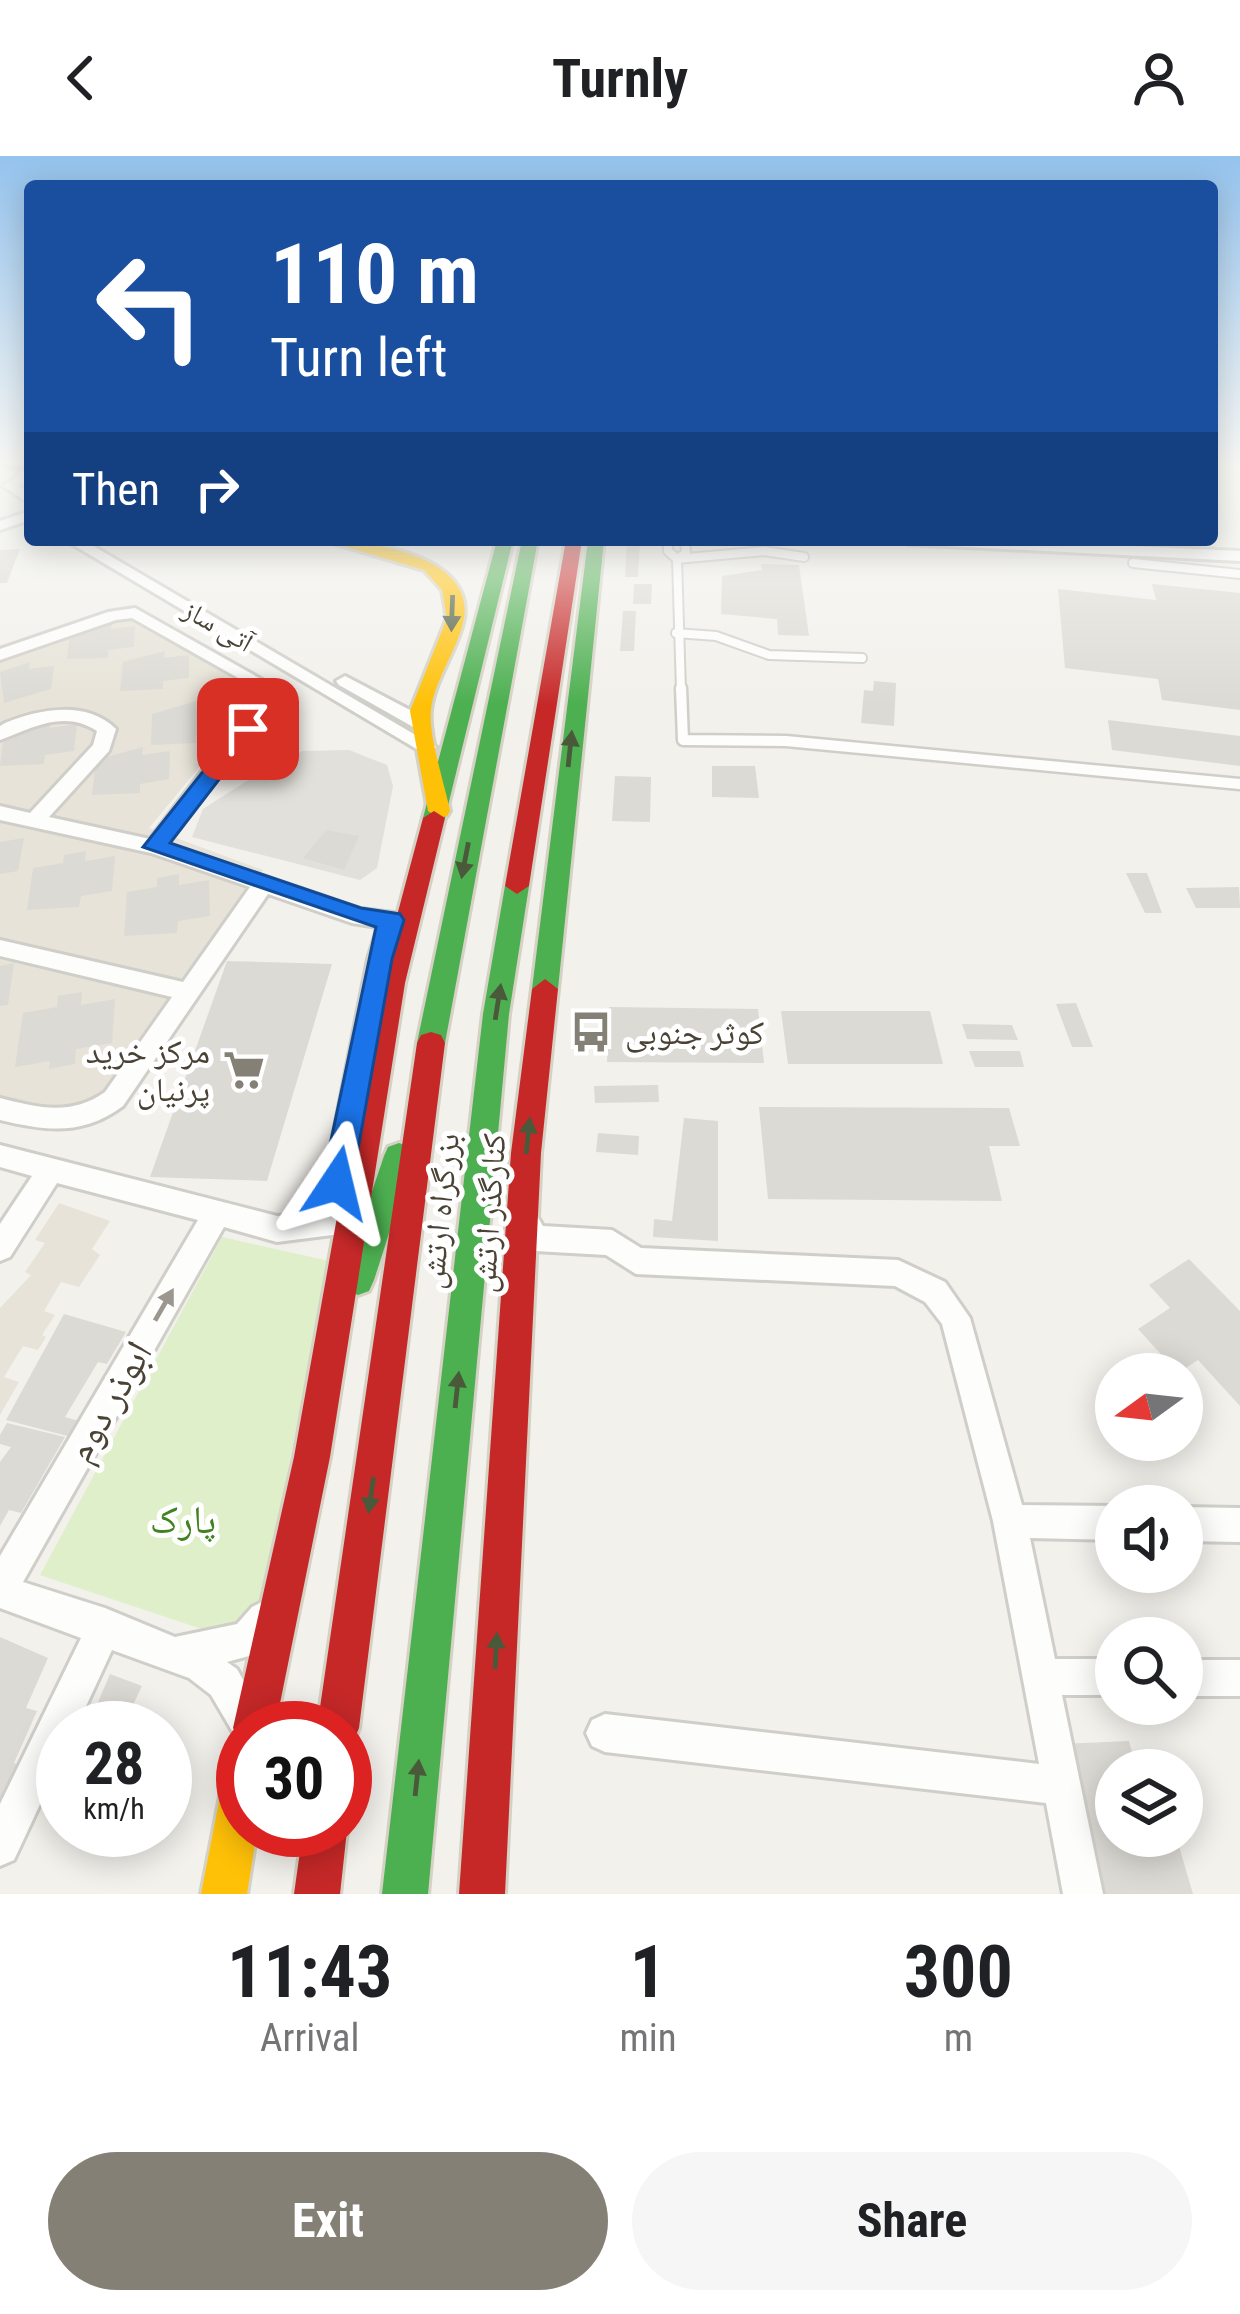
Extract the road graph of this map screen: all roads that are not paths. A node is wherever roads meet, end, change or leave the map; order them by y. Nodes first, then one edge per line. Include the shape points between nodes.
1 (82, 546) edge
2 (106, 546) edge
3 (354, 546) edge
4 (504, 546) edge
5 (529, 546) edge
6 (575, 546) edge
7 (595, 546) edge
8 (668, 546) edge
9 (685, 546) edge
10 (1209, 546) edge
11 (1240, 547) edge
12 (1240, 556) edge
13 (804, 557) dead end
14 (677, 559) junction
15 (1133, 563) dead end
16 (1240, 574) edge
17 (676, 633) junction
18 (0, 655) edge
19 (862, 658) dead end
20 (387, 714) junction
21 (0, 734) edge
22 (424, 736) junction
23 (1240, 784) edge
24 (439, 811) junction
25 (0, 813) edge
26 (34, 820) junction
27 (155, 847) junction
28 (263, 885) junction
29 (399, 921) junction
30 (0, 948) edge
31 (189, 992) junction
32 (428, 1060) junction
33 (0, 1109) edge
34 (0, 1156) edge
35 (51, 1169) junction
36 (217, 1213) junction
37 (523, 1218) junction
38 (0, 1248) edge
39 (312, 1457) junction
40 (1010, 1521) junction
41 (1095, 1523) edge
42 (1203, 1524) edge
43 (1240, 1525) edge
44 (285, 1580) junction
45 (0, 1590) edge
46 (105, 1626) junction
47 (177, 1653) junction
48 (1041, 1677) junction
49 (1095, 1677) edge
50 (1203, 1678) edge
51 (1240, 1678) edge
52 (236, 1701) edge
53 (258, 1701) edge
54 (342, 1701) edge
55 (605, 1733) dead end
56 (1059, 1785) junction
57 (0, 1846) edge
58 (231, 1857) edge
59 (321, 1857) edge
60 (224, 1894) edge
61 (316, 1894) edge
62 (405, 1894) edge
63 (482, 1894) edge
64 (1083, 1894) edge

1 - 20 street, آتی ساز
2 - 20 street, آتی ساز
3 -> 22 main road via 430,566 451,589 456,618 422,704
4 - 24 main road
5 -> 32 main road, بزرگراه ارتش
62 -> 6 main road, بزرگراه ارتش via 496,1014
37 -> 7 main road, کنارگذر ارتش
8 - 14 lane
9 - 14 lane
10 - 11 street
10 - 12 street
13 - 14 lane via 764,551
14 - 17 lane
15 - 16 lane
17 - 19 lane via 716,636 770,655
17 - 23 lane via 683,740 786,741
18 - 27 street via 135,613 273,692
20 - 22 street, آتی ساز
21 - 26 street via 60,716 94,719 107,729 102,748
22 - 24 main road
24 - 29 main road
25 - 26 street
26 - 27 street
27 - 28 street
28 - 29 street via 360,917
28 - 31 street
29 - 36 street via 379,959 330,1225 277,1229
29 - 39 main road
30 - 31 street
31 - 33 street via 95,1115 55,1122
32 - 39 main road via 356,1285
32 -> 54 main road, بزرگراه ارتش
34 - 35 street
35 - 36 street
35 - 38 street
45 -> 36 street, ابوذر دوم
37 - 40 street via 536,1238 612,1243 636,1261 861,1268 898,1273 935,1292 956,1318
63 -> 37 main road, کنارگذر ارتش
39 - 44 main road
40 - 41 street
40 - 48 street
42 - 43 street
44 - 47 street via 248,1640
44 - 53 main road
45 - 46 street
46 - 47 street
46 - 57 street
47 - 52 street via 224,1682
48 - 49 street
48 - 56 street
50 - 51 street
55 - 56 street
56 - 64 street
58 - 60 main road
59 - 61 main road

